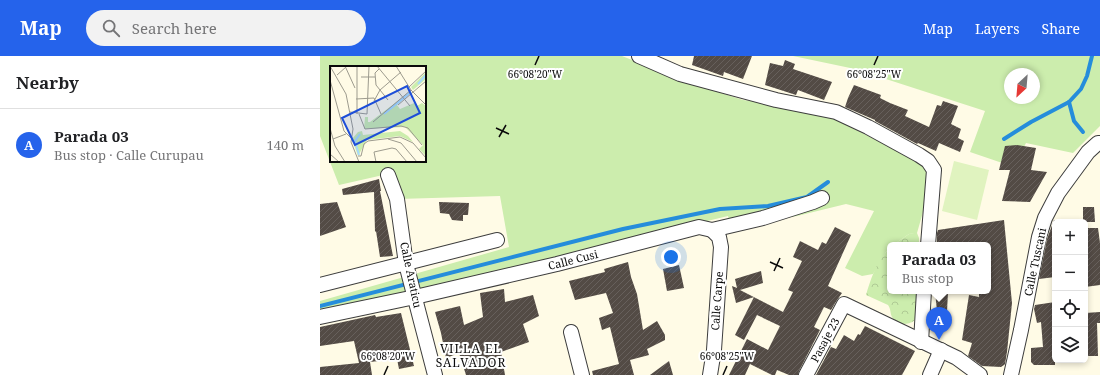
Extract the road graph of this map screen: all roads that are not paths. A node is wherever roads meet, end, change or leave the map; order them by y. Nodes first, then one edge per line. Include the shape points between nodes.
1 (639, 56) edge
2 (1100, 142) edge
3 (388, 175) dead end
4 (822, 198) dead end
5 (712, 230) junction
6 (497, 240) dead end
7 (928, 242) edge
8 (406, 264) junction
9 (320, 285) edge
10 (924, 294) edge
11 (415, 297) junction
12 (320, 317) edge
13 (571, 332) dead end
14 (921, 342) junction
15 (941, 350) junction
16 (435, 375) edge
17 (582, 375) edge
18 (710, 375) edge
19 (806, 375) edge
20 (930, 375) edge
21 (980, 375) edge
22 (1011, 375) edge

1 - 7 street via 680,74 776,100 836,112 928,161 934,170
2 - 22 street, Calle Tuscani via 1088,152 1058,192 1045,218
3 - 8 street, Calle Araticu via 397,199
4 - 5 street, Calle Cusi via 763,218
5 - 11 street, Calle Cusi via 698,227 557,264
5 - 18 street, Calle Carpe via 719,237 721,247
6 - 8 street
8 - 9 street
8 - 11 street, Calle Araticu
10 - 14 street
11 - 12 street, Calle Cusi
11 - 16 street, Calle Araticu
13 - 17 street
14 - 15 street
14 - 19 street, Pasaje 23 via 844,304
15 - 20 street
15 - 21 street

